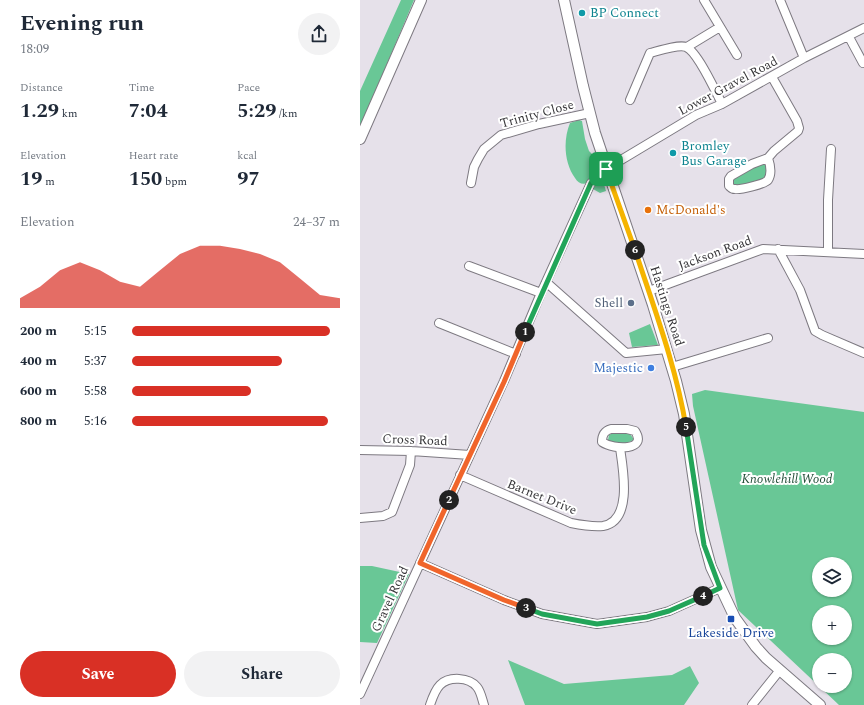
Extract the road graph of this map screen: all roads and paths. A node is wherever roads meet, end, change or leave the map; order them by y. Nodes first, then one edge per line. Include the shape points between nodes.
1 (421, 0) edge
2 (564, 0) edge
3 (704, 0) edge
4 (780, 0) edge
5 (720, 27) junction
6 (864, 28) edge
7 (849, 36) junction
8 (687, 47) junction
9 (737, 56) dead end
10 (804, 58) junction
11 (863, 62) dead end
12 (772, 77) junction
13 (630, 100) dead end
14 (722, 104) junction
15 (590, 113) junction
16 (360, 138) edge
17 (830, 150) dead end
18 (768, 158) junction
19 (604, 172) junction
20 (471, 183) dead end
21 (778, 249) junction
22 (828, 252) junction
23 (864, 254) edge
24 (469, 266) dead end
25 (546, 282) junction
26 (649, 291) junction
27 (541, 293) junction
28 (439, 323) dead end
29 (768, 338) dead end
30 (667, 349) junction
31 (516, 354) junction
32 (864, 354) edge
33 (672, 368) junction
34 (620, 448) dead end
35 (360, 450) edge
36 (411, 451) junction
37 (470, 455) junction
38 (460, 476) junction
39 (360, 518) edge
40 (420, 563) junction
41 (720, 588) junction
42 (780, 670) junction
43 (360, 694) edge
44 (430, 705) edge
45 (484, 705) edge
46 (752, 705) edge
47 (820, 705) edge

1 - 16 main road
2 - 15 main road, Hastings Road
3 - 5 street
4 - 10 street
5 - 8 street
5 - 9 street
6 - 7 street, Lower Gravel Road
7 - 10 street, Lower Gravel Road
7 - 11 street
8 - 13 street via 650,53
8 - 14 street via 695,54
10 - 12 street, Lower Gravel Road
12 - 14 street, Lower Gravel Road
12 - 18 street via 799,128
14 - 19 street, Lower Gravel Road via 696,116
15 - 19 main road, Hastings Road
15 - 20 street, Trinity Close via 501,135 484,149 474,168
17 - 22 street
18 - 18 street via 768,181 738,190 729,186 731,176
19 - 25 street, Gravel Road via 591,183
19 - 26 main road, Hastings Road
21 - 22 street, Jackson Road
21 - 26 street, Jackson Road via 763,249
21 - 32 street via 800,290 815,331
22 - 23 street, Jackson Road
24 - 27 street
25 - 27 street, Gravel Road
25 - 30 street via 626,353
26 - 30 main road, Hastings Road
27 - 31 street, Gravel Road
28 - 31 street
29 - 33 street
30 - 33 main road, Hastings Road
31 - 37 street, Gravel Road
33 - 41 main road, Hastings Road via 684,414 704,545
34 - 38 street, Barnet Drive via 624,473 621,509 616,519 602,526 572,523
35 - 36 street, Cross Road
36 - 37 street, Cross Road
36 - 39 street via 410,465 392,512 383,516
37 - 38 street, Gravel Road
38 - 40 street, Gravel Road
40 - 41 street via 542,614 597,624 669,611
40 - 43 street, Gravel Road
41 - 42 main road, Hastings Road via 734,618 766,658
42 - 46 street
42 - 47 main road, Hastings Road
44 - 45 street via 440,684 457,679 469,681 476,686

